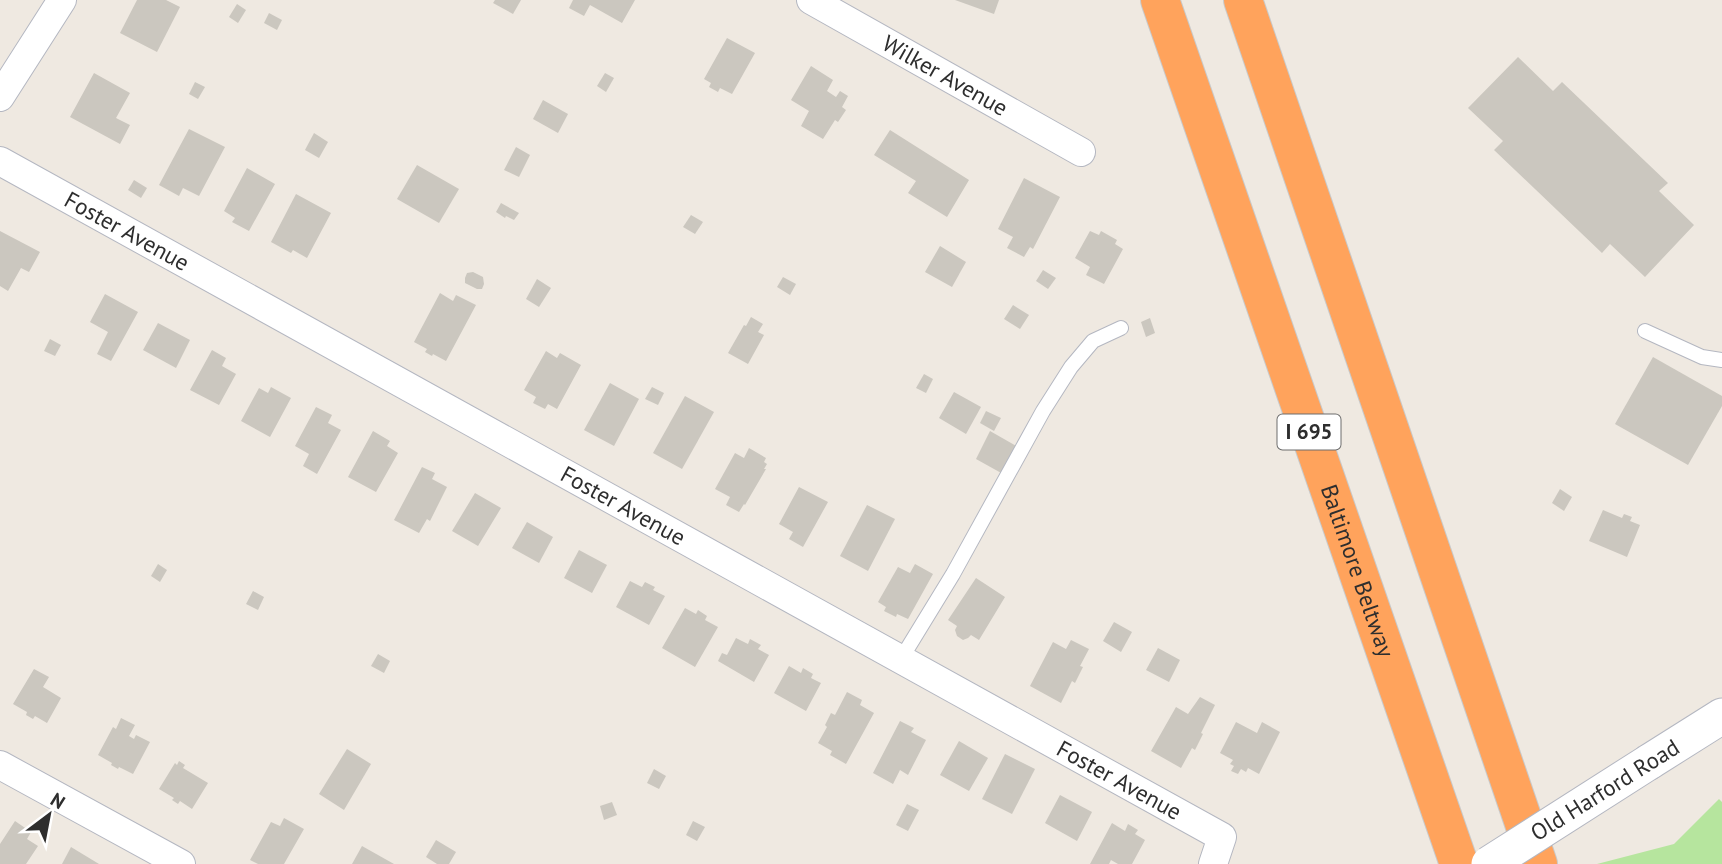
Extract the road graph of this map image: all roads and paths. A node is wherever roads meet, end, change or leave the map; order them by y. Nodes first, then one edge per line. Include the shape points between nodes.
1 (62, 0) edge
2 (811, 0) edge
3 (1160, 0) edge
4 (1243, 0) edge
5 (0, 97) edge
6 (1081, 152) dead end
7 (0, 161) edge
8 (1121, 328) dead end
9 (1645, 331) dead end
10 (1722, 360) edge
11 (901, 659) junction
12 (1722, 716) edge
13 (0, 765) edge
14 (181, 864) edge
15 (1213, 864) edge
16 (1459, 864) edge
17 (1489, 864) edge
18 (1538, 864) edge

1 - 5 street
2 - 6 street, Wilker Avenue
3 - 16 highway, Baltimore Beltway / I 695
4 - 18 highway
7 - 11 street, Foster Avenue
8 - 11 lane via 1093,341 1070,367
9 - 10 lane via 1702,357
11 - 15 street, Foster Avenue via 1222,837
12 - 17 street, Old Harford Road, bridge
13 - 14 street

